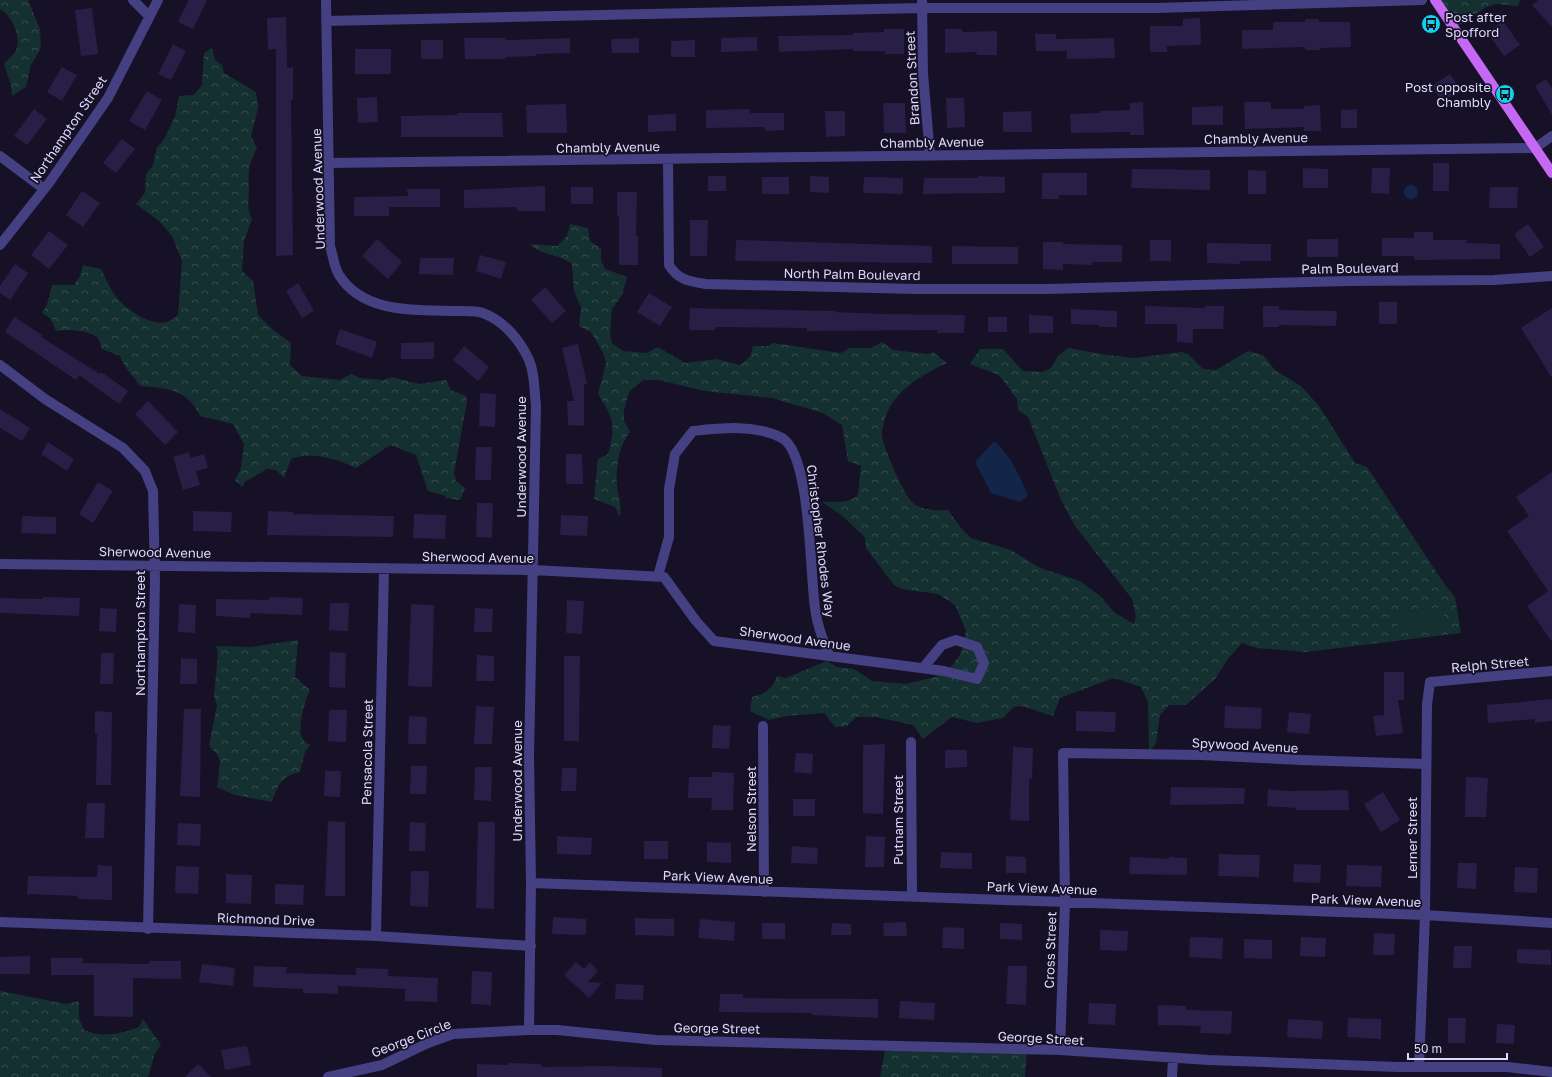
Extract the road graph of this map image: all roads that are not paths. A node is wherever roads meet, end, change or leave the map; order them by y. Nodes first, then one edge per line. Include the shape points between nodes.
1 (133, 0) edge
2 (158, 0) edge
3 (326, 0) edge
4 (1422, 0) edge
5 (1435, 0) edge
6 (922, 4) edge
7 (149, 16) junction
8 (326, 21) junction
9 (1552, 136) edge
10 (1535, 148) junction
11 (930, 155) junction
12 (0, 156) edge
13 (668, 159) junction
14 (329, 163) junction
15 (1552, 173) edge
16 (44, 189) junction
17 (0, 245) edge
18 (1552, 276) edge
19 (1148, 286) joint
20 (0, 365) edge
21 (0, 564) edge
22 (154, 565) junction
23 (384, 568) junction
24 (533, 570) junction
25 (658, 576) junction
26 (828, 655) junction
27 (923, 668) junction
28 (1552, 671) edge
29 (1430, 682) joint
30 (763, 726) dead end
31 (911, 742) dead end
32 (1063, 753) joint
33 (1426, 764) junction
34 (531, 883) junction
35 (764, 892) junction
36 (912, 897) junction
37 (1065, 901) junction
38 (1425, 915) junction
39 (0, 922) edge
40 (1552, 923) edge
41 (148, 929) junction
42 (376, 936) junction
43 (531, 946) junction
44 (529, 1030) junction
45 (1060, 1050) junction
46 (1173, 1058) junction
47 (1419, 1067) junction
48 (1552, 1072) edge
49 (328, 1077) edge
50 (1172, 1077) edge

1 - 7 street
2 - 7 street, Northampton Street
3 - 8 street, Underwood Avenue
4 - 6 street via 1156,8
5 - 10 main road
6 - 8 street
6 - 11 street, Brandon Street via 922,74
7 - 16 street, Northampton Street via 108,98
8 - 14 street, Underwood Avenue
9 - 10 street
10 - 11 street, Chambly Avenue
10 - 15 main road
11 - 13 street, Chambly Avenue
12 - 16 street
13 - 14 street, Chambly Avenue
13 - 19 street, North Palm Boulevard via 669,265 675,275 687,280 705,284 916,289
14 - 24 street, Underwood Avenue via 330,246 338,274 350,289 365,299 407,310 482,313 501,322 518,341 530,361 536,405
16 - 17 street, Northampton Street
18 - 19 street, Palm Boulevard via 1494,280
20 - 22 street, Northampton Street via 45,399 123,448 145,471 153,491
21 - 22 street, Sherwood Avenue
22 - 23 street, Sherwood Avenue
22 - 41 street, Northampton Street
23 - 24 street, Sherwood Avenue
23 - 42 street, Pensacola Street
24 - 25 street, Sherwood Avenue
24 - 34 street, Underwood Avenue via 529,756
25 - 26 street, Sherwood Avenue via 664,577 714,641
25 - 26 street, Christopher Rhodes Way via 669,537 669,489 675,454 693,431 726,428 765,432 784,439 799,461 813,566 815,607
26 - 27 street, Sherwood Avenue
27 - 27 street, Sherwood Avenue via 977,679 984,663 977,647 956,640 942,645
28 - 29 street, Relph Street
29 - 33 street, Lerner Street
30 - 35 street, Nelson Street
31 - 36 street, Putnam Street
32 - 33 street, Spywood Avenue via 1201,755
32 - 37 street, Cross Street
33 - 38 street, Lerner Street
34 - 35 street, Park View Avenue
34 - 43 street, Underwood Avenue
35 - 36 street, Park View Avenue
36 - 37 street, Park View Avenue
37 - 38 street, Park View Avenue
37 - 45 street, Cross Street
38 - 40 street, Park View Avenue
38 - 47 street, Lerner Street
39 - 41 street, Richmond Drive
41 - 42 street, Richmond Drive
42 - 43 street, Richmond Drive
43 - 44 street, Underwood Avenue
44 - 45 street, George Street via 557,1030 656,1040
44 - 49 street, George Circle via 453,1034 382,1065
45 - 46 street, George Street
46 - 47 street, George Street
46 - 50 street
47 - 48 street, George Street via 1507,1067

